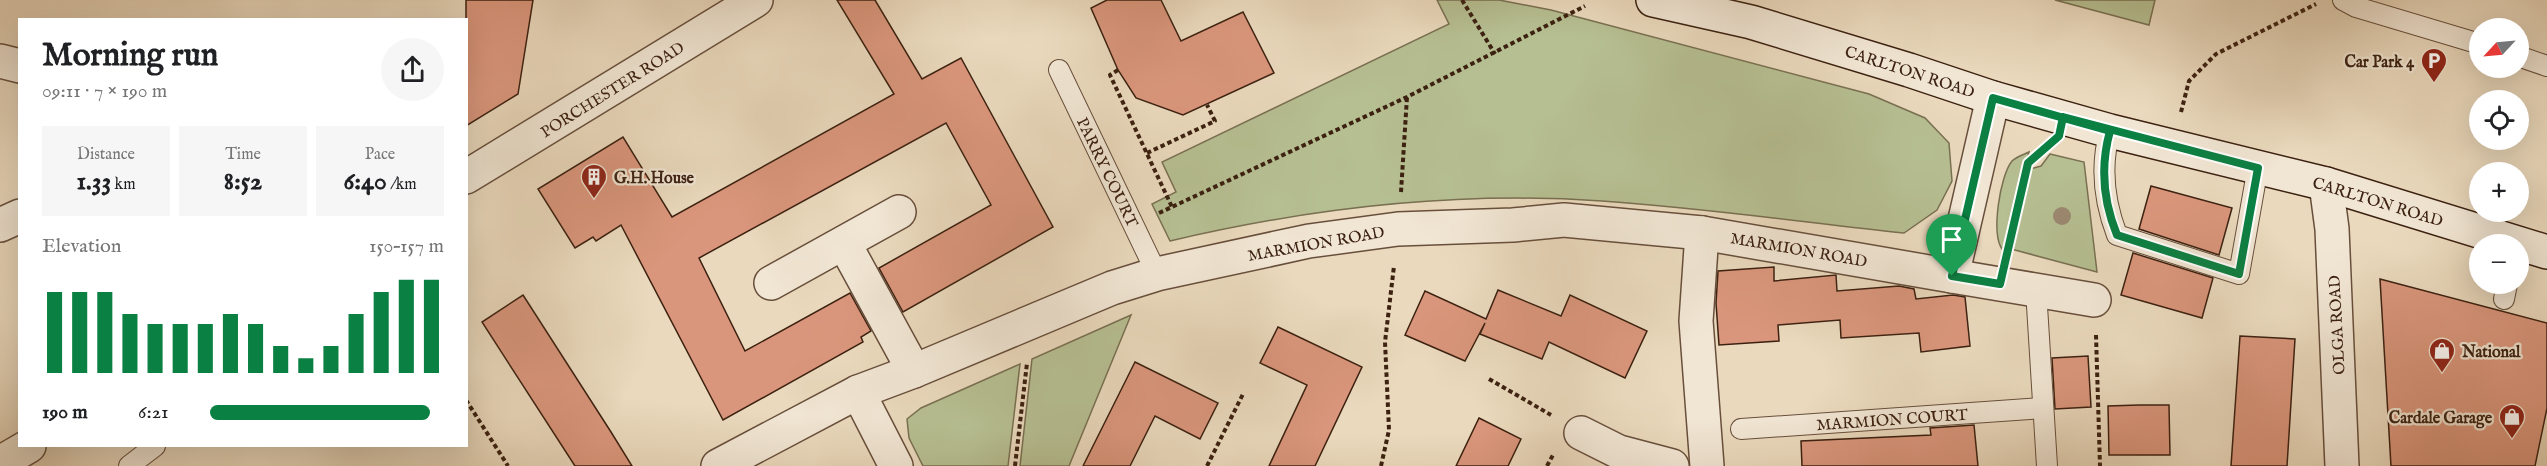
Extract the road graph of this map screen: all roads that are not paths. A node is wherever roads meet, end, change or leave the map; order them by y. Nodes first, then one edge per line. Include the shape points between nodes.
1 (756, 0) edge
2 (1653, 0) edge
3 (2343, 0) edge
4 (2469, 41) edge
5 (2529, 60) edge
6 (0, 62) edge
7 (18, 66) edge
8 (2547, 66) edge
9 (1059, 70) dead end
10 (1993, 98) junction
11 (2110, 131) junction
12 (2258, 168) junction
13 (468, 175) edge
14 (2326, 184) junction
15 (899, 212) dead end
16 (18, 217) edge
17 (0, 225) edge
18 (1702, 233) junction
19 (2484, 234) edge
20 (844, 243) junction
21 (2529, 247) edge
22 (2547, 252) edge
23 (1156, 274) junction
24 (1952, 276) junction
25 (771, 283) dead end
26 (2036, 290) junction
27 (2094, 300) road end
28 (914, 371) junction
29 (858, 392) junction
30 (2043, 408) junction
31 (1568, 425) road end
32 (1741, 429) dead end
33 (154, 447) edge
34 (1616, 459) edge
35 (129, 466) edge
36 (718, 466) edge
37 (896, 466) edge
38 (1672, 466) edge
39 (1707, 466) edge
40 (2047, 466) edge
41 (2342, 466) edge

1 - 13 street, PORCHESTER ROAD
2 - 10 street, CARLTON ROAD via 1751,22
3 - 4 lane
5 - 8 lane
6 - 7 street
9 - 23 lane, PARRY COURT
10 - 11 street, CARLTON ROAD
10 - 24 street
11 - 12 street, CARLTON ROAD
11 - 12 lane via 2103,159 2108,212 2117,235 2239,274
12 - 14 street, CARLTON ROAD
14 - 19 street, CARLTON ROAD
14 - 41 street, OLGA ROAD
15 - 20 street
16 - 17 street
18 - 23 street, MARMION ROAD via 1564,220 1398,229 1309,241
18 - 24 street, MARMION ROAD
18 - 39 street via 1696,321
20 - 25 street
20 - 28 street
21 - 22 street, CARLTON ROAD
23 - 28 street, MARMION ROAD via 1032,320
24 - 26 street, MARMION ROAD
26 - 27 street, MARMION ROAD
26 - 30 lane
28 - 29 street, MARMION ROAD
29 - 36 street, MARMION ROAD
29 - 37 street
30 - 32 lane, MARMION COURT
30 - 40 lane
31 - 34 street
33 - 35 lane
34 - 38 street

